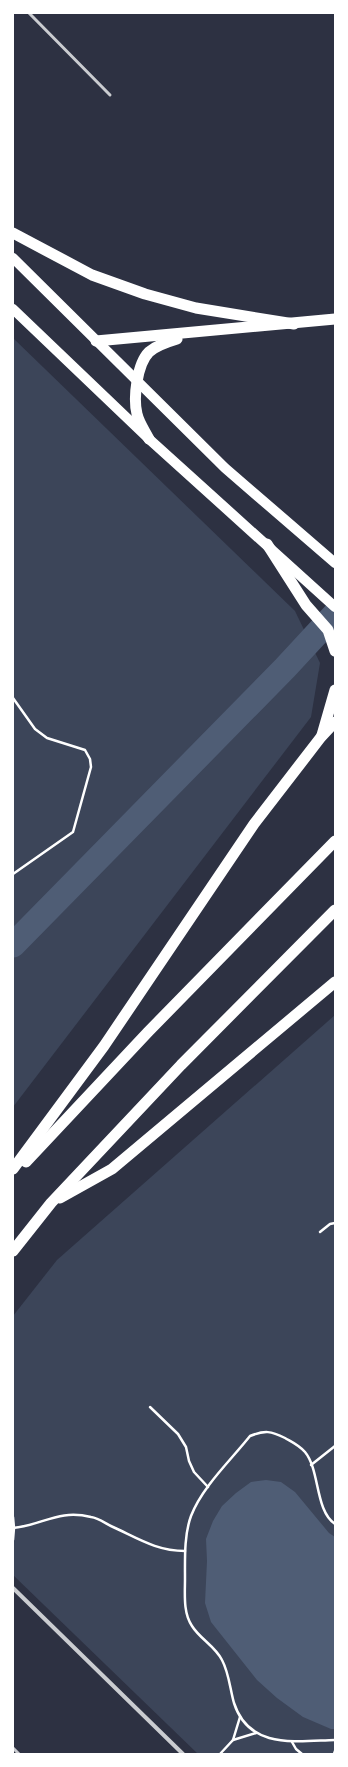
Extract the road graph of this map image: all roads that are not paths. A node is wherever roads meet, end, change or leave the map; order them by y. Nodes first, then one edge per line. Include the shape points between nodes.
1 (29, 13) edge
2 (110, 95) dead end
3 (13, 233) edge
4 (13, 258) edge
5 (13, 309) edge
6 (335, 319) edge
7 (294, 324) junction
8 (194, 333) junction
9 (96, 341) junction
10 (138, 382) junction
11 (149, 439) junction
12 (267, 544) junction
13 (335, 563) edge
14 (335, 607) edge
15 (335, 651) edge
16 (335, 690) edge
17 (335, 722) edge
18 (321, 737) junction
19 (335, 842) edge
20 (335, 910) edge
21 (335, 982) edge
22 (13, 1169) edge
23 (13, 1176) edge
24 (51, 1203) junction
25 (13, 1251) edge
26 (13, 1588) edge
27 (13, 1748) edge
28 (19, 1754) edge
29 (183, 1754) edge

1 - 2 lane
3 - 7 highway via 92,275 145,294 196,308
4 - 9 main road
5 - 11 main road
6 - 7 highway
7 - 8 highway
8 - 9 highway
8 - 10 highway via 161,344 148,353 141,367
9 - 10 main road
10 - 11 highway via 135,394 137,414
10 - 13 main road via 226,468
11 - 12 main road
12 - 14 main road
12 - 15 highway via 306,605 328,630
16 - 18 highway
17 - 18 highway
18 - 22 highway via 254,824 104,1046
19 - 23 highway via 148,1032
20 - 24 highway via 181,1065
21 - 24 highway via 112,1169
24 - 25 highway
26 - 29 street
27 - 28 lane

